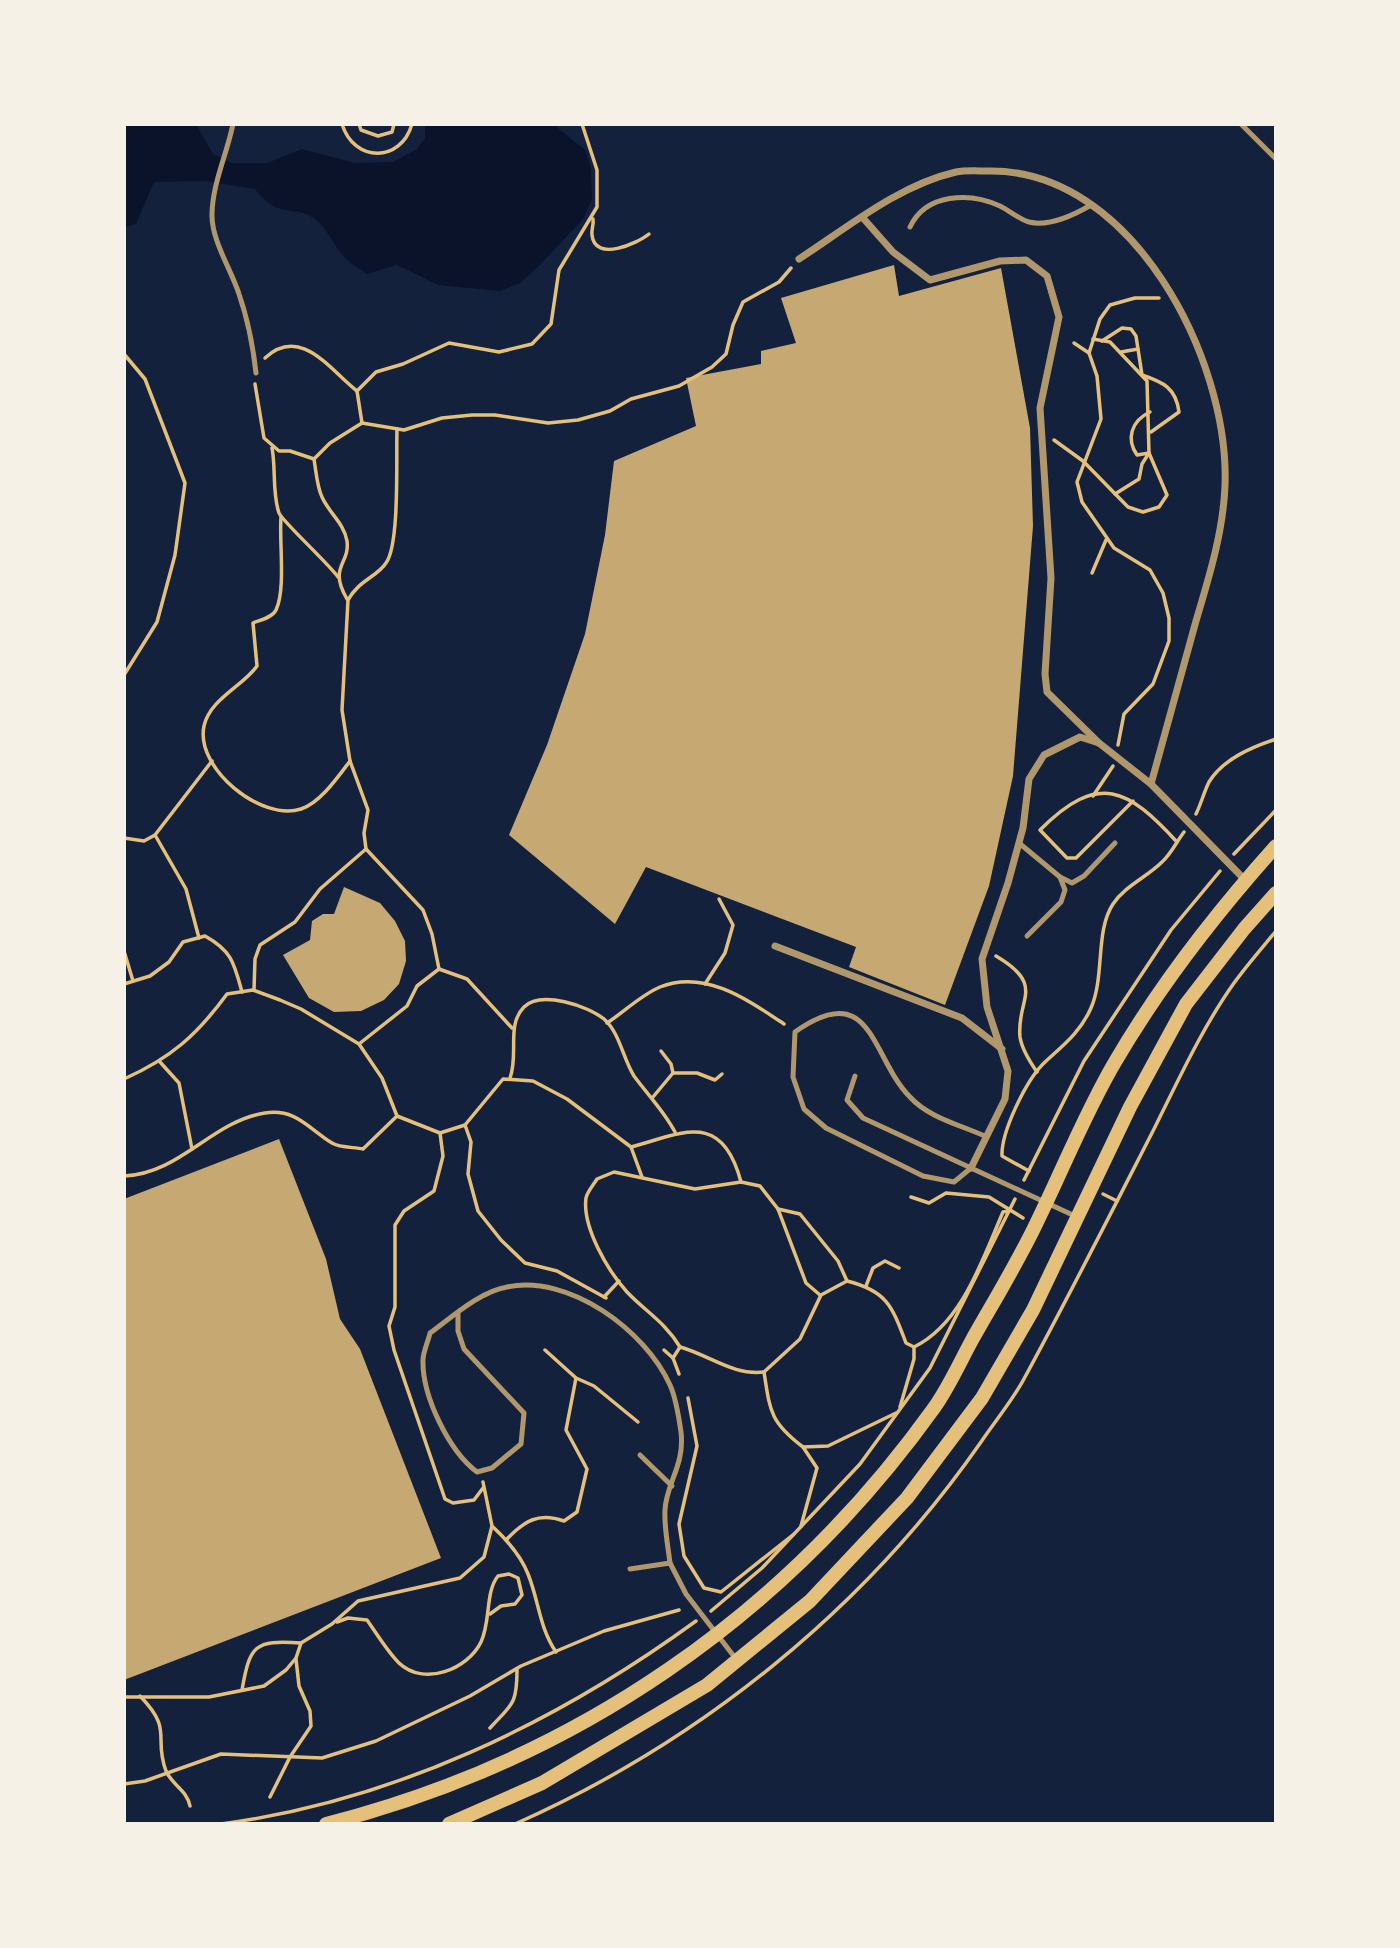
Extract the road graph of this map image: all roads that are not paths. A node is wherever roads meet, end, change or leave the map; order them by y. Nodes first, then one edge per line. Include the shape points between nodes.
1 (233, 124) edge
2 (1241, 124) edge
3 (1276, 159) edge
4 (1091, 205) junction
5 (863, 218) junction
6 (910, 227) dead end
7 (799, 259) road end
8 (256, 373) road end
9 (1099, 743) junction
10 (1151, 784) junction
11 (1019, 842) junction
12 (1115, 843) dead end
13 (1276, 846) edge
14 (1060, 877) junction
15 (1245, 881) junction
16 (1276, 893) edge
17 (1027, 936) dead end
18 (775, 946) dead end
19 (1003, 1049) junction
20 (855, 1076) dead end
21 (987, 1137) junction
22 (971, 1168) junction
23 (1046, 1204) junction
24 (1078, 1217) junction
25 (458, 1313) junction
26 (640, 1455) dead end
27 (673, 1486) junction
28 (670, 1563) junction
29 (630, 1569) dead end
30 (719, 1635) junction
31 (738, 1662) junction
32 (326, 1824) edge
33 (449, 1824) edge

1 - 8 lane via 216,182 212,215 247,322
2 - 3 lane
4 - 5 street via 1073,191 1018,170 957,172 902,192
4 - 6 lane via 1068,218 1030,222 998,205 962,195 936,203 914,218
4 - 10 street via 1121,229 1160,276 1197,341 1220,411 1225,485 1219,540
5 - 7 street
5 - 9 street via 892,252 930,280 1000,261 1026,260 1047,276 1059,317 1040,408 1051,578 1047,692
9 - 10 street
9 - 11 street via 1080,737 1044,755 1029,779
10 - 15 street
11 - 14 lane
11 - 19 street via 982,959 986,1007
12 - 14 lane via 1084,876 1072,883
13 - 15 main road
14 - 17 lane via 1065,890 1061,902
15 - 23 main road via 1183,960 1114,1063
16 - 24 main road via 1186,1004 1129,1107
18 - 19 street via 962,1018
19 - 21 street via 1008,1071 1005,1100
20 - 22 lane via 847,1100 863,1118
21 - 22 street
21 - 22 lane via 938,1117 911,1099 895,1079 869,1027 850,1015 831,1015 795,1032 793,1077 804,1109 826,1128 923,1176 954,1182
22 - 23 lane
23 - 24 lane
23 - 30 main road via 935,1406 853,1506 787,1575
24 - 31 main road via 1033,1310 982,1398 907,1498 810,1601
25 - 25 lane via 430,1334 423,1360 433,1406 449,1441 467,1464 481,1471 492,1468 521,1444 524,1413 464,1349
25 - 27 lane via 503,1287 530,1283 601,1308 647,1349 671,1386 681,1435 680,1467
26 - 27 lane
27 - 28 lane via 664,1508
28 - 29 lane
28 - 30 lane
30 - 31 lane
30 - 32 main road via 603,1713 491,1770
31 - 33 main road via 542,1783

